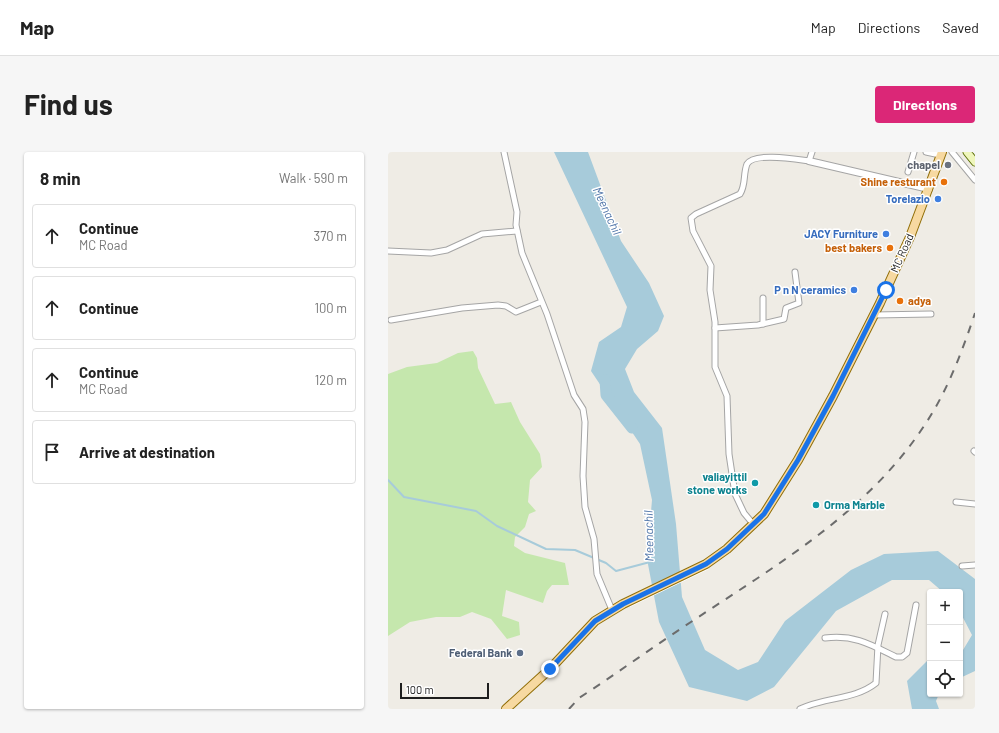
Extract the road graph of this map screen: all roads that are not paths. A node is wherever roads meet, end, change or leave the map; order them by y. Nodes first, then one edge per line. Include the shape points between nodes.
1 (504, 152) edge
2 (812, 152) edge
3 (914, 152) edge
4 (926, 152) edge
5 (952, 152) edge
6 (967, 152) edge
7 (941, 154) edge
8 (809, 161) junction
9 (975, 162) edge
10 (908, 172) dead end
11 (975, 180) edge
12 (929, 189) junction
13 (517, 231) junction
14 (388, 251) edge
15 (796, 272) dead end
16 (762, 298) dead end
17 (541, 302) junction
18 (931, 314) dead end
19 (874, 315) junction
20 (391, 320) dead end
21 (763, 324) junction
22 (715, 328) junction
23 (956, 502) dead end
24 (975, 504) edge
25 (754, 525) junction
26 (975, 565) edge
27 (962, 566) dead end
28 (916, 605) dead end
29 (612, 610) junction
30 (884, 614) dead end
31 (825, 638) dead end
32 (878, 649) junction
33 (506, 709) edge
34 (800, 709) edge

1 - 13 street via 517,212
2 - 8 street
3 - 10 street
4 - 7 street
5 - 11 street
6 - 9 main road
7 - 12 main road, MC Road
8 - 12 street
8 - 22 street via 755,155 748,162 740,194 691,218 693,231 712,266 710,290
12 - 19 main road, MC Road
13 - 14 street via 482,234 446,250 432,253
13 - 17 street via 522,253
15 - 21 street via 799,303 786,308 784,319
16 - 21 street
17 - 20 street via 516,312 506,306 462,308
17 - 29 street via 574,395 583,409 584,495 599,582
18 - 19 street
19 - 25 main road, MC Road via 798,460 764,514
21 - 22 street
22 - 25 street via 715,367 727,396 729,454 734,494
23 - 24 street
25 - 29 main road, MC Road via 706,564
26 - 27 street
28 - 32 street via 907,653 902,658 896,658
29 - 33 main road via 595,621 550,669
30 - 32 street
31 - 32 street via 859,639 869,642
32 - 34 street via 876,683 870,688 856,694 809,704

